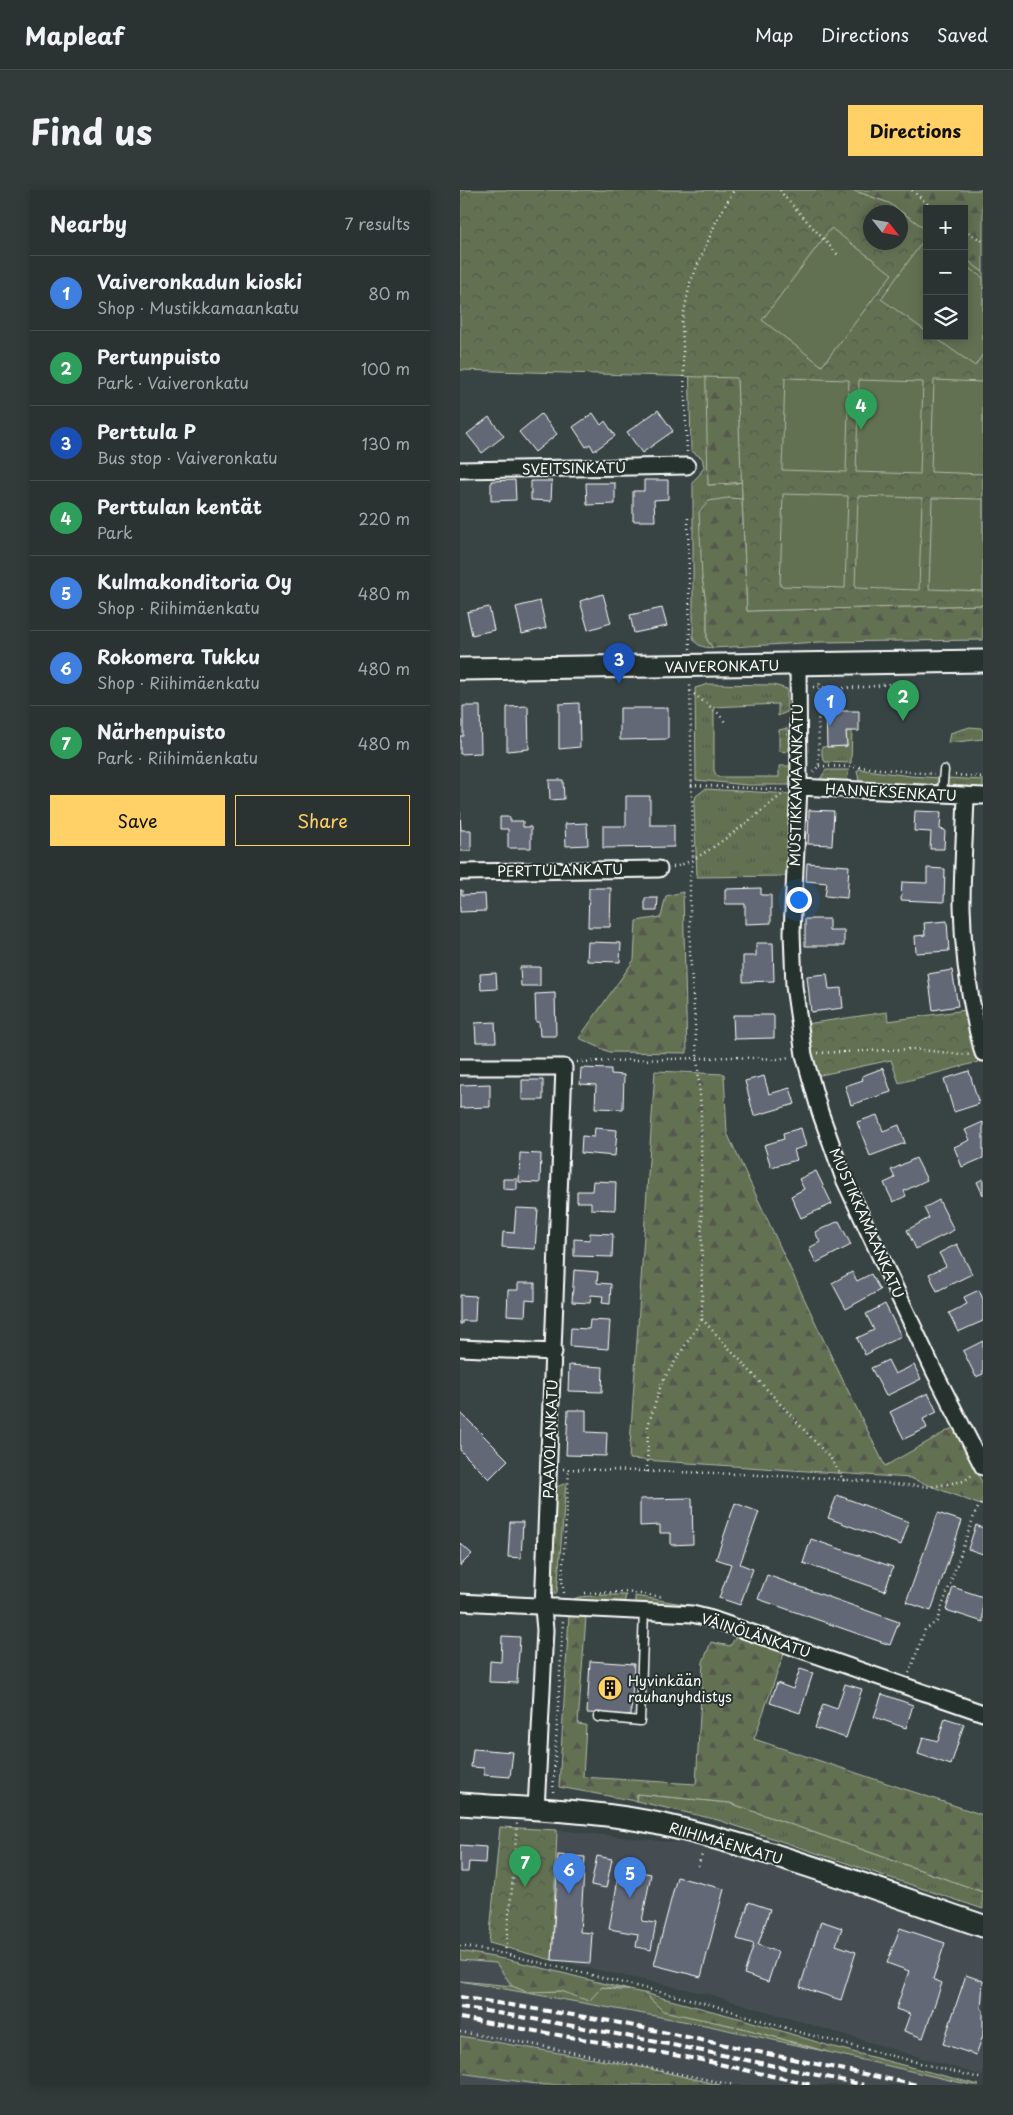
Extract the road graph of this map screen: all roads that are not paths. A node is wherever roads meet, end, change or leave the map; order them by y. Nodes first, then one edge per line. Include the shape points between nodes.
1 (687, 466) road end
2 (460, 470) edge
3 (983, 661) edge
4 (798, 665) junction
5 (460, 669) edge
6 (944, 772) road end
7 (793, 789) junction
8 (942, 794) junction
9 (966, 796) junction
10 (983, 796) edge
11 (660, 869) road end
12 (460, 872) edge
13 (979, 1054) edge
14 (460, 1067) edge
15 (460, 1348) edge
16 (554, 1352) junction
17 (983, 1467) edge
18 (460, 1602) edge
19 (543, 1608) junction
20 (644, 1611) junction
21 (983, 1713) edge
22 (598, 1717) dead end
23 (460, 1804) edge
24 (527, 1809) junction
25 (983, 1926) edge

1 - 2 street, SVEITSINKATU
3 - 4 main road, VAIVERONKATU
4 - 5 main road, VAIVERONKATU
4 - 7 street, MUSTIKKAMAANKATU
6 - 8 lane
7 - 8 street, HANNEKSENKATU
7 - 17 street, MUSTIKKAMAANKATU via 794,986 804,1055 844,1179
8 - 9 street, HANNEKSENKATU
9 - 10 street, HANNEKSENKATU
9 - 13 street via 962,906
11 - 12 street, PERTTULANKATU
14 - 16 street, PAAVOLANKATU via 564,1067
15 - 16 street
16 - 19 street, PAAVOLANKATU
18 - 19 street, VÄINÖLÄNKATU
19 - 20 street, VÄINÖLÄNKATU
19 - 24 street, PAAVOLANKATU via 545,1630
20 - 21 street, VÄINÖLÄNKATU via 712,1619
20 - 22 lane via 640,1721
23 - 24 main road, RIIHIMÄENKATU
24 - 25 main road, RIIHIMÄENKATU via 621,1818 673,1827 757,1850

